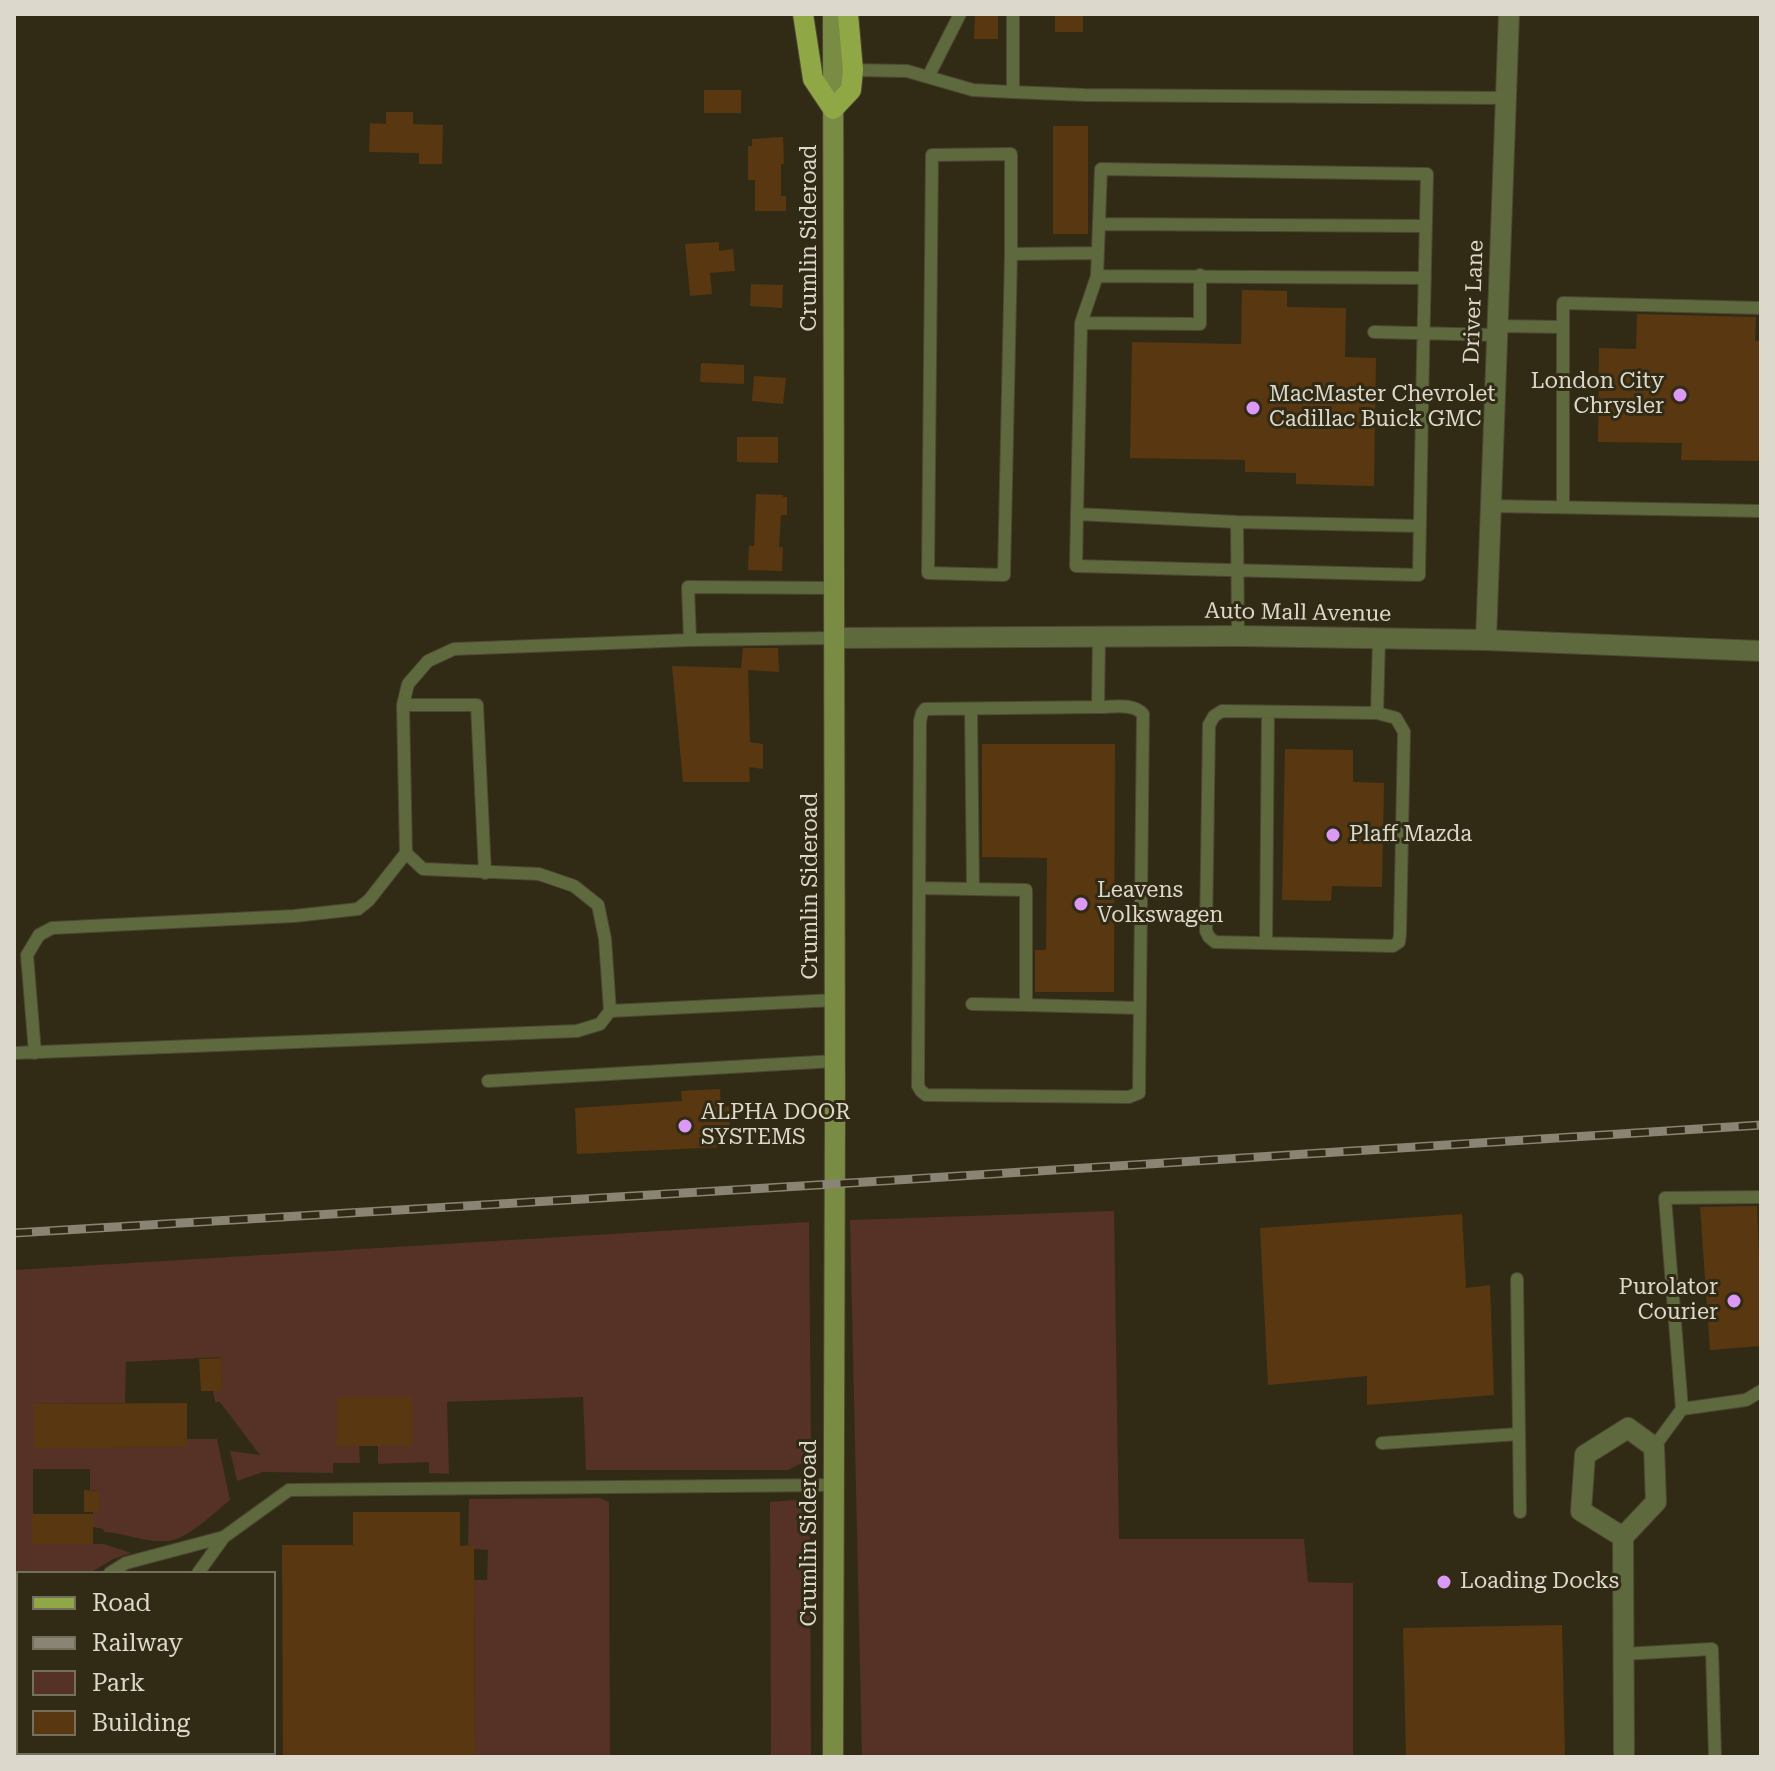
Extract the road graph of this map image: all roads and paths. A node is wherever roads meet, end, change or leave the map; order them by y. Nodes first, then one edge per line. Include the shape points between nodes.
1 (803, 14) edge
2 (833, 14) edge
3 (848, 14) edge
4 (960, 14) edge
5 (1013, 14) edge
6 (1509, 14) edge
7 (853, 70) junction
8 (928, 77) junction
9 (1013, 92) junction
10 (1506, 98) junction
11 (833, 109) junction
12 (1099, 224) junction
13 (1426, 226) junction
14 (1098, 253) junction
15 (1011, 254) junction
16 (1200, 275) junction
17 (1097, 276) junction
18 (1425, 278) junction
19 (1761, 308) edge
20 (1081, 323) junction
21 (1563, 327) junction
22 (1497, 331) junction
23 (1374, 332) dead end
24 (1423, 333) junction
25 (1491, 506) junction
26 (1563, 507) junction
27 (1761, 511) edge
28 (1077, 514) junction
29 (1237, 522) junction
30 (1420, 526) junction
31 (1237, 570) junction
32 (834, 588) junction
33 (1099, 636) junction
34 (1238, 636) junction
35 (834, 638) junction
36 (1379, 638) junction
37 (690, 640) junction
38 (1486, 640) junction
39 (1761, 651) edge
40 (403, 705) junction
41 (1098, 707) junction
42 (971, 709) junction
43 (1268, 712) junction
44 (1377, 713) junction
45 (406, 853) junction
46 (485, 873) junction
47 (919, 888) junction
48 (973, 889) junction
49 (1266, 943) junction
50 (835, 1000) junction
51 (972, 1004) dead end
52 (1026, 1005) junction
53 (1140, 1008) junction
54 (610, 1011) junction
55 (14, 1053) edge
56 (35, 1053) junction
57 (835, 1061) junction
58 (488, 1081) dead end
59 (1761, 1197) edge
60 (1517, 1279) dead end
61 (1761, 1391) edge
62 (1682, 1409) junction
63 (1519, 1434) junction
64 (1382, 1443) dead end
65 (1654, 1447) junction
66 (834, 1485) junction
67 (1520, 1512) dead end
68 (224, 1537) junction
69 (1623, 1537) junction
70 (113, 1571) edge
71 (199, 1571) edge
72 (1623, 1654) junction
73 (833, 1757) edge
74 (1624, 1757) edge
75 (1715, 1757) edge

1 - 11 main road via 813,79
2 - 11 street, Crumlin Sideroad
3 - 7 main road
4 - 8 lane
5 - 9 lane
6 - 10 street, Driver Lane
7 - 8 lane via 907,71
7 - 11 main road via 851,90
8 - 9 lane via 973,90
9 - 10 lane
10 - 22 street, Driver Lane
11 - 32 street, Crumlin Sideroad
12 - 13 lane
12 - 13 lane via 1101,169 1427,174
12 - 14 lane
13 - 18 lane
14 - 15 lane
14 - 17 lane
15 - 15 lane via 1011,154 932,155 928,573 1004,575
16 - 17 lane
16 - 18 lane
16 - 20 lane via 1200,324
17 - 20 lane
18 - 24 lane
19 - 21 lane via 1563,303
20 - 28 lane
21 - 22 lane
21 - 26 lane
22 - 24 lane
22 - 25 street, Driver Lane
23 - 24 lane
24 - 30 lane
25 - 26 lane
25 - 38 street, Driver Lane
26 - 27 lane
28 - 29 lane
28 - 31 lane via 1076,566
29 - 30 lane
29 - 31 lane
30 - 31 lane via 1419,575
31 - 34 lane
32 - 35 street, Crumlin Sideroad
32 - 37 lane via 688,587
33 - 34 street, Auto Mall Avenue
33 - 35 street, Auto Mall Avenue
33 - 41 lane
34 - 36 street, Auto Mall Avenue
35 - 37 lane
35 - 50 street, Crumlin Sideroad
36 - 38 street, Auto Mall Avenue
36 - 44 lane
37 - 40 lane via 454,649 428,661 408,684
38 - 39 street, Auto Mall Avenue
40 - 45 lane
40 - 46 lane via 477,705
41 - 42 lane
41 - 53 lane via 1138,708 1143,714
42 - 47 lane via 922,713
42 - 48 lane
43 - 44 lane
43 - 49 lane
43 - 49 lane via 1222,711 1209,725 1206,931 1215,942
44 - 49 lane via 1396,718 1404,732 1399,942
45 - 46 lane via 423,869
45 - 56 lane via 358,909 52,928 39,935 27,955
46 - 54 lane via 539,874 574,886 598,905
47 - 48 lane
47 - 53 lane via 918,1086 926,1095 1135,1097
48 - 52 lane via 1026,890
50 - 54 lane
50 - 57 street, Crumlin Sideroad
51 - 52 lane
52 - 53 lane
54 - 56 lane via 600,1024 577,1031
55 - 56 lane
57 - 58 lane
57 - 66 street, Crumlin Sideroad
59 - 62 lane via 1665,1198
60 - 63 lane
61 - 62 lane via 1746,1400
62 - 65 lane
63 - 64 lane
63 - 67 lane
65 - 69 street via 1656,1502
65 - 69 street via 1628,1428 1585,1455 1581,1511
66 - 68 lane via 289,1490
66 - 73 street, Crumlin Sideroad
68 - 70 lane
68 - 71 lane
69 - 72 street
72 - 74 street
72 - 75 lane via 1712,1649

